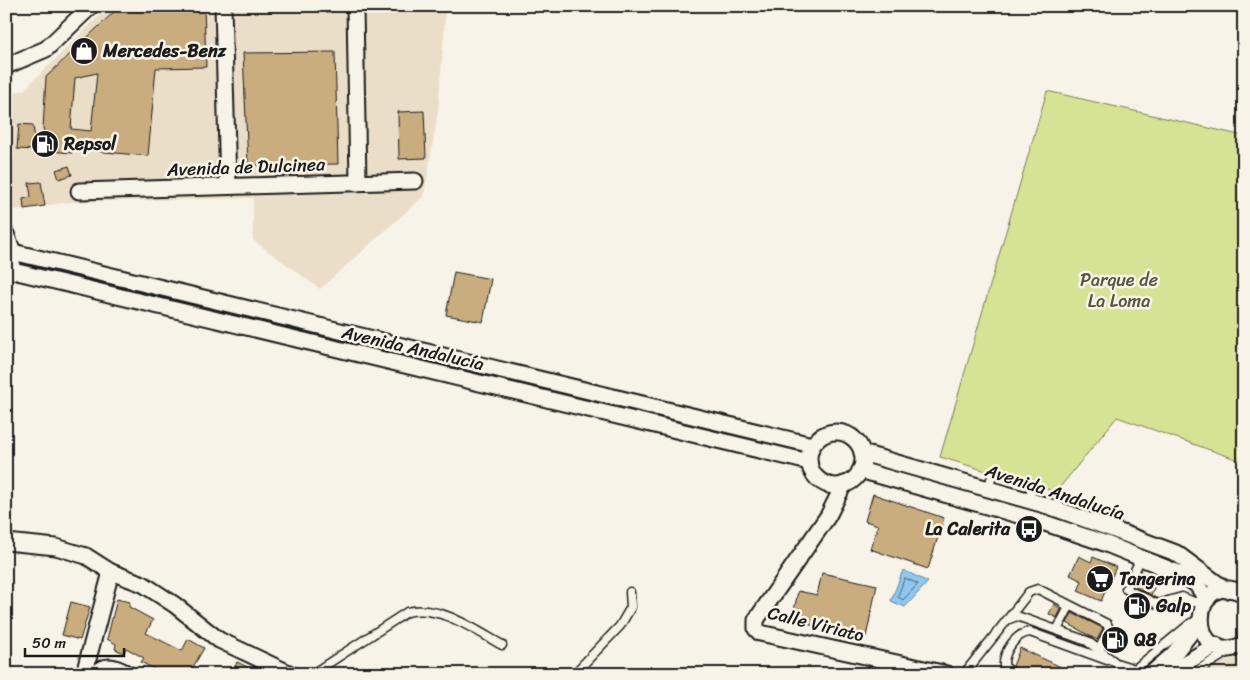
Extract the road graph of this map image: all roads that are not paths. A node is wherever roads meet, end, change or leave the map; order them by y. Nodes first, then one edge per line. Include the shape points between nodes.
1 (91, 6) edge
2 (223, 6) edge
3 (355, 6) edge
4 (6, 66) edge
5 (415, 181) dead end
6 (358, 182) junction
7 (228, 185) junction
8 (78, 191) dead end
9 (6, 234) edge
10 (13, 252) junction
11 (8, 272) edge
12 (812, 445) junction
13 (862, 453) junction
14 (809, 462) junction
15 (860, 470) junction
16 (993, 473) dead end
17 (844, 484) junction
18 (1033, 485) dead end
19 (988, 489) junction
20 (1028, 500) junction
21 (6, 542) edge
22 (1144, 559) junction
23 (111, 572) junction
24 (1226, 590) junction
25 (630, 592) dead end
26 (1243, 593) edge
27 (1063, 602) junction
28 (1203, 609) junction
29 (1007, 620) junction
30 (1057, 630) junction
31 (502, 645) dead end
32 (1216, 645) junction
33 (1239, 646) edge
34 (1099, 650) junction
35 (1116, 663) junction
36 (1132, 671) edge
37 (84, 674) edge
38 (96, 674) edge
39 (128, 674) edge
40 (291, 674) edge
41 (312, 674) edge
42 (574, 674) edge
43 (947, 674) edge
44 (964, 674) edge
45 (1014, 674) edge
46 (1152, 674) edge
47 (1166, 674) edge
48 (1192, 674) edge

1 - 4 street via 46,49
2 - 7 street
3 - 6 street
5 - 6 street, Avenida de Dulcinea
6 - 7 street, Avenida de Dulcinea
7 - 8 street, Avenida de Dulcinea
9 - 10 street
10 - 11 street
10 - 12 street, Avenida Andalucía
11 - 14 street, Avenida Andalucía
12 - 13 street via 825,434 841,432 856,441
12 - 14 street
13 - 15 street
13 - 19 street, Avenida Andalucía
14 - 17 street via 812,471 826,484
15 - 17 street
15 - 22 street, Avenida Andalucía via 1039,522
16 - 19 lane
17 - 43 street, Calle Viriato via 828,516 756,620 756,629 760,633
18 - 20 lane
19 - 20 street, Avenida Andalucía
20 - 24 street, Avenida Andalucía via 1176,553
21 - 23 street via 56,547 86,556
22 - 28 street, Avenida Andalucía via 1183,575 1197,585
22 - 28 lane via 1138,562 1126,589 1157,604 1177,597
23 - 37 street
23 - 40 street via 143,584 219,640
24 - 26 street
24 - 28 street via 1216,593
25 - 42 lane via 631,607 620,626
27 - 29 lane via 1033,589
27 - 30 lane via 1068,609
27 - 34 lane via 1107,624 1109,629
28 - 32 street, Avenida Andalucía via 1205,637
28 - 36 lane via 1184,629
28 - 46 street via 1173,655
29 - 30 lane via 1017,616
29 - 44 lane
30 - 34 lane
31 - 41 lane via 460,622 420,609 407,612
32 - 33 street
32 - 47 street
33 - 48 lane
34 - 35 lane
35 - 36 lane
35 - 45 lane via 1023,632 1004,660 1004,666
38 - 39 street via 113,666

